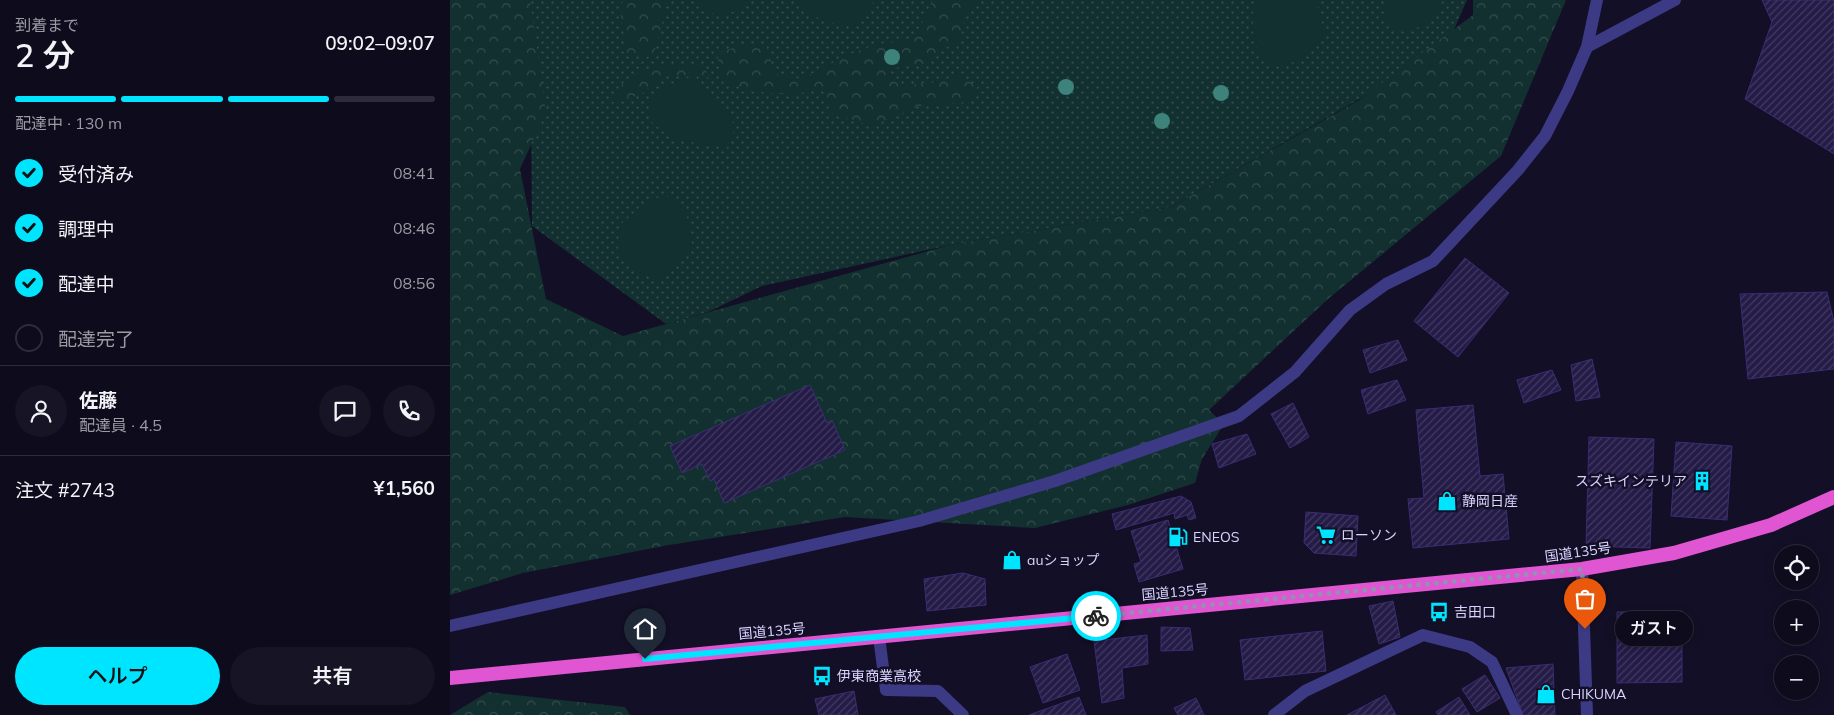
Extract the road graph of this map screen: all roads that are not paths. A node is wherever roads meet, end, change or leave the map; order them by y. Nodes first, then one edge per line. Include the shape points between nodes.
1 (1598, 0) edge
2 (1675, 0) edge
3 (1587, 47) junction
4 (1834, 497) edge
5 (1582, 569) junction
6 (450, 626) edge
7 (879, 637) junction
8 (450, 678) edge
9 (963, 715) edge
10 (1274, 715) edge
11 (1517, 715) edge
12 (1587, 715) edge

1 - 3 street
2 - 3 street
3 - 6 street via 1545,136 1518,170 1433,261 1386,284 1350,310 1295,372 1239,416 1055,481 919,521
4 - 5 highway, 国道135号 via 1771,525 1674,552
5 - 7 highway, 国道135号
5 - 12 street
7 - 8 highway, 国道135号
7 - 9 street via 886,690 938,691
10 - 11 street via 1306,691 1423,635 1470,647 1492,662

